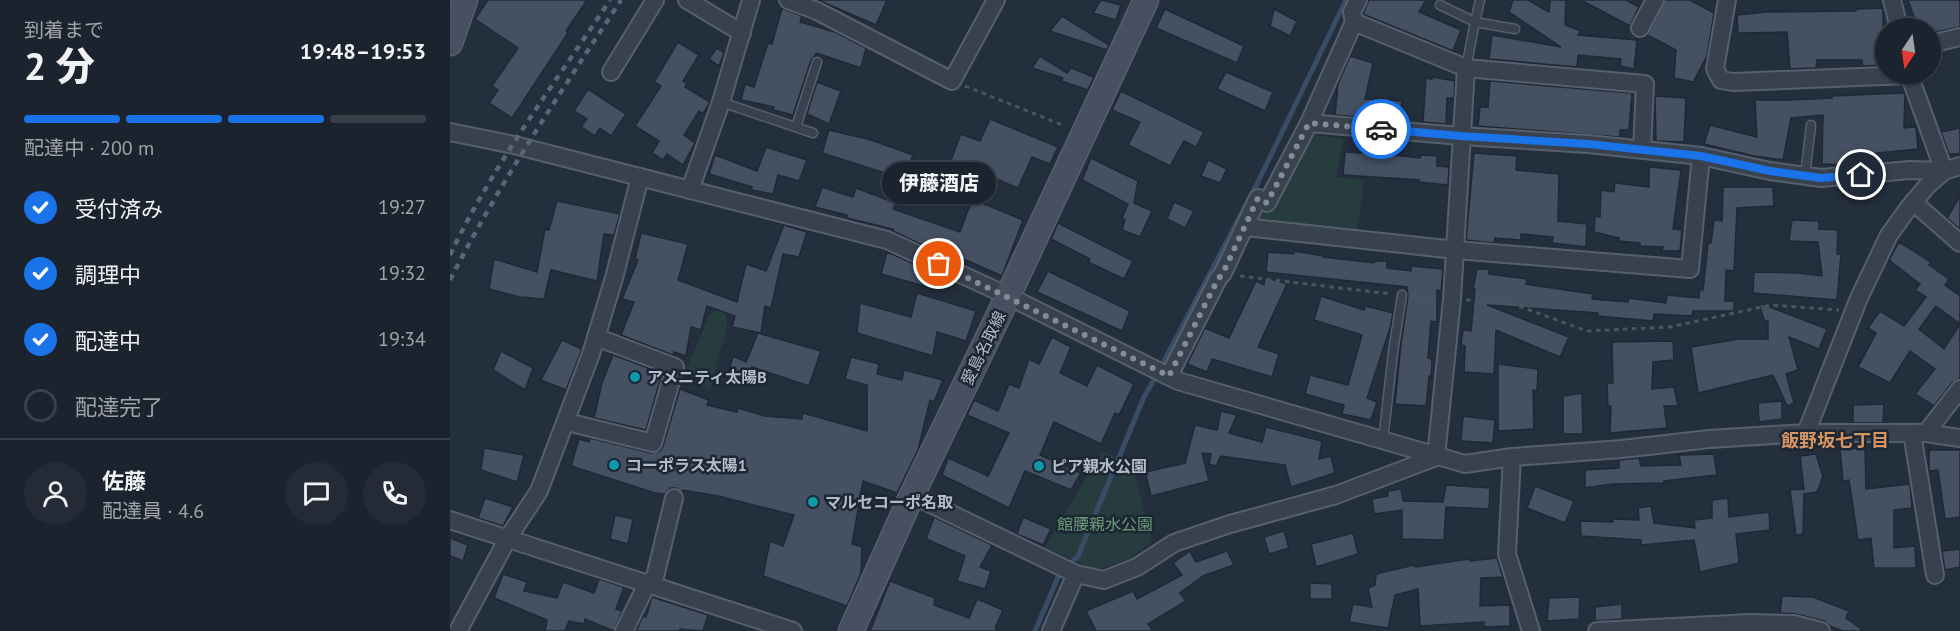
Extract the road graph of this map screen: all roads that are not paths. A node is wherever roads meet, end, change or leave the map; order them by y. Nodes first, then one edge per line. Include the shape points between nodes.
1 (465, 0) edge
2 (656, 0) edge
3 (687, 0) edge
4 (751, 0) edge
5 (788, 0) edge
6 (996, 0) edge
7 (1146, 0) edge
8 (1358, 0) edge
9 (1480, 0) edge
10 (1655, 0) edge
11 (1727, 0) edge
12 (1892, 0) edge
13 (1440, 5) dead end
14 (1896, 18) edge
15 (1354, 22) junction
16 (1475, 22) junction
17 (1640, 28) dead end
18 (1515, 29) dead end
19 (742, 33) junction
20 (1960, 37) edge
21 (1941, 41) edge
22 (450, 43) edge
23 (817, 62) dead end
24 (1466, 68) junction
25 (611, 72) dead end
26 (1875, 76) edge
27 (1913, 84) edge
28 (721, 102) junction
29 (1309, 123) junction
30 (1811, 125) dead end
31 (796, 127) junction
32 (450, 132) edge
33 (813, 133) dead end
34 (1461, 136) junction
35 (1642, 149) junction
36 (1701, 156) junction
37 (1960, 166) edge
38 (1944, 171) junction
39 (1805, 176) junction
40 (640, 177) junction
41 (690, 190) junction
42 (1913, 202) junction
43 (1245, 227) junction
44 (1960, 243) edge
45 (1456, 250) junction
46 (1402, 295) road end
47 (1008, 296) junction
48 (596, 337) junction
49 (1169, 376) junction
50 (1960, 389) edge
51 (567, 422) junction
52 (1806, 433) junction
53 (1919, 433) junction
54 (1960, 438) edge
55 (1383, 441) junction
56 (1437, 457) junction
57 (1512, 457) junction
58 (912, 495) junction
59 (671, 511) dead end
60 (450, 520) edge
61 (508, 538) junction
62 (1076, 574) junction
63 (1935, 575) dead end
64 (647, 584) junction
65 (1752, 627) edge
66 (1643, 630) edge
67 (458, 631) edge
68 (624, 631) edge
69 (793, 631) edge
70 (852, 631) edge
71 (1051, 631) edge
72 (1531, 631) edge
73 (1597, 631) edge
74 (1821, 631) edge

1 - 22 main road
2 - 25 street
3 - 19 street
4 - 19 street
5 - 6 street via 818,11 952,81
7 - 47 main road, 愛島名取線
8 - 15 street via 1352,12
9 - 16 lane
10 - 17 street
11 - 26 street via 1715,69 1722,80
12 - 14 street
13 - 16 lane
15 - 24 street
15 - 29 street
16 - 18 lane
16 - 24 lane
19 - 28 street
20 - 21 street
23 - 31 lane
24 - 34 street
24 - 35 street via 1645,84
27 - 38 street
28 - 31 lane
28 - 41 street
29 - 34 street
29 - 43 street via 1267,203 1258,198
30 - 39 lane
31 - 33 lane
32 - 40 street
34 - 35 street
34 - 45 street
35 - 36 street
36 - 39 street
36 - 45 street via 1689,269
37 - 38 street
38 - 39 street
38 - 42 street
40 - 41 street
40 - 48 street
41 - 47 street via 887,240
42 - 44 street
42 - 52 street via 1889,235
43 - 45 street
43 - 49 street
45 - 56 street
46 - 55 lane
47 - 49 street
47 - 58 main road, 愛島名取線
48 - 51 street
48 - 51 street via 675,367 653,444
49 - 55 street
50 - 53 street
51 - 61 street via 539,491
52 - 53 street
52 - 57 street
53 - 54 street
53 - 63 street
55 - 56 street
56 - 57 street via 1465,464
56 - 62 street via 1336,495 1174,543 1137,567 1104,580
57 - 72 street via 1508,554
58 - 62 street
58 - 70 main road, 愛島名取線
59 - 64 street via 674,498 655,577
60 - 61 street
61 - 64 street
61 - 67 street
62 - 71 street
64 - 68 street
64 - 69 street
65 - 66 street
65 - 74 street via 1794,624
66 - 73 street

